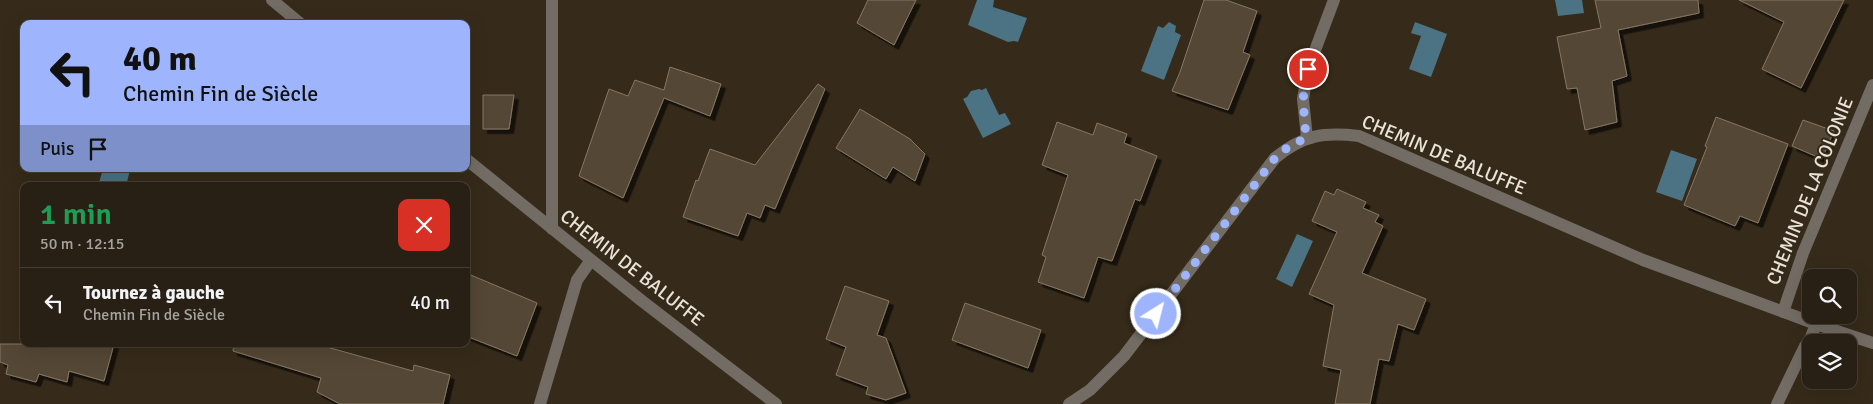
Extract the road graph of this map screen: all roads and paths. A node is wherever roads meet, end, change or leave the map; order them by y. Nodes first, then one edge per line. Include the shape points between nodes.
1 (272, 0) edge
2 (552, 0) edge
3 (1334, 0) edge
4 (296, 20) edge
5 (1873, 85) edge
6 (1306, 138) junction
7 (470, 162) edge
8 (552, 229) junction
9 (591, 260) junction
10 (1782, 312) junction
11 (1802, 319) edge
12 (1816, 324) joint
13 (1873, 343) edge
14 (540, 404) edge
15 (776, 404) edge
16 (1069, 404) edge
17 (1777, 404) edge

1 - 4 street
2 - 8 street
3 - 6 street via 1308,69 1303,99
5 - 10 street, CHEMIN DE LA COLONIE
6 - 10 street, CHEMIN DE BALUFFE via 1322,134 1359,136 1643,260
6 - 16 street, CHEMIN DE BALUFFE via 1275,158 1124,356 1090,390
7 - 8 street, CHEMIN DE BALUFFE
8 - 9 street, CHEMIN DE BALUFFE
9 - 14 street via 577,280
9 - 15 street, CHEMIN DE BALUFFE
10 - 11 street, CHEMIN DE BALUFFE
12 - 13 street, CHEMIN DE BALUFFE
12 - 17 street

